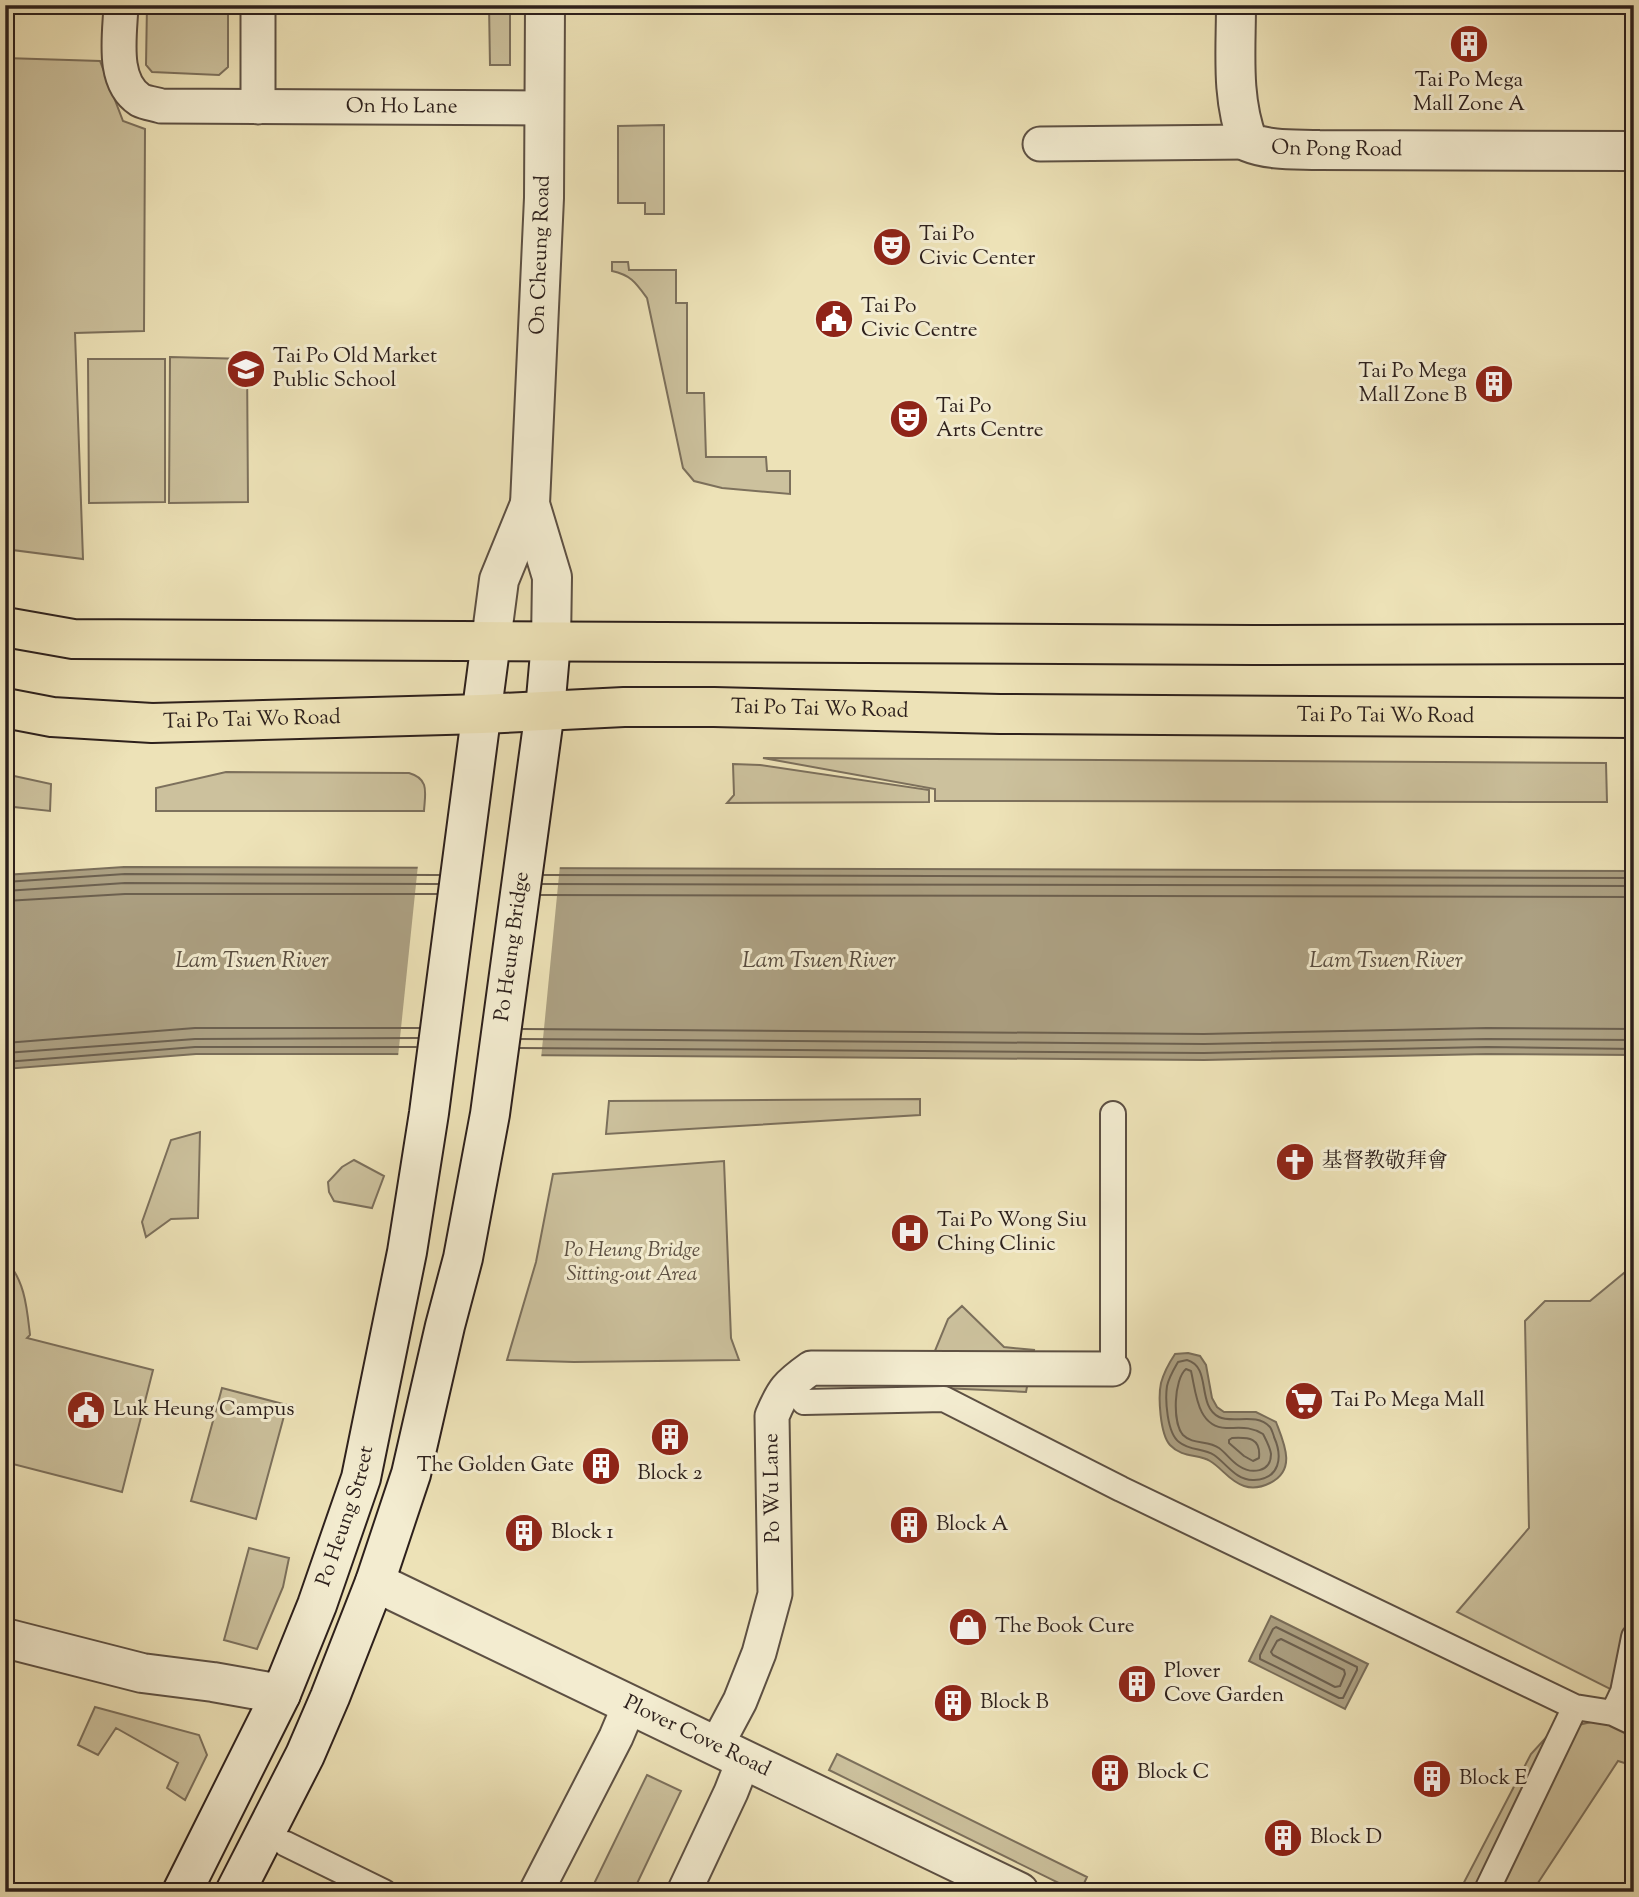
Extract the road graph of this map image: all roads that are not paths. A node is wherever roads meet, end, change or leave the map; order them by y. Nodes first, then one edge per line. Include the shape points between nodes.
1 (121, 5) edge
2 (258, 5) edge
3 (545, 5) edge
4 (1236, 5) edge
5 (258, 107) junction
6 (545, 107) junction
7 (1248, 142) junction
8 (1040, 144) dead end
9 (1634, 151) edge
10 (530, 505) junction
11 (5, 627) edge
12 (491, 641) junction
13 (551, 642) junction
14 (1634, 644) edge
15 (5, 708) edge
16 (545, 710) junction
17 (482, 715) junction
18 (1634, 718) edge
19 (536, 779) joint
20 (429, 1113) joint
21 (1113, 1114) dead end
22 (1113, 1369) joint
23 (804, 1402) dead end
24 (375, 1582) junction
25 (1634, 1637) edge
26 (5, 1638) edge
27 (629, 1704) junction
28 (275, 1705) junction
29 (1575, 1707) junction
30 (1623, 1718) edge
31 (730, 1753) junction
32 (286, 1844) dead end
33 (997, 1887) edge
34 (182, 1892) edge
35 (235, 1892) edge
36 (384, 1892) edge
37 (536, 1892) edge
38 (684, 1892) edge
39 (1486, 1892) edge

1 - 5 street, On Ho Lane via 120,69 127,88 142,101 161,106
2 - 5 street
3 - 6 main road, On Cheung Road
4 - 7 main road via 1238,110
5 - 6 street, On Ho Lane
6 - 10 main road, On Cheung Road
7 - 8 street, On Pong Road
7 - 9 main road, On Pong Road via 1319,150
10 - 12 main road, On Cheung Road via 499,580
10 - 13 main road, On Cheung Road via 552,577
11 - 12 main road via 73,639
12 - 13 main road
12 - 17 main road, On Cheung Road
13 - 14 main road
13 - 16 main road, On Cheung Road
15 - 17 main road, Tai Po Tai Wo Road via 52,717 152,723
16 - 17 main road, Tai Po Tai Wo Road
16 - 18 main road, Tai Po Tai Wo Road via 714,707
16 - 19 main road, On Cheung Road
17 - 20 main road, On Cheung Road
19 - 24 main road, Po Heung Bridge via 490,1114 463,1258 411,1474
20 - 28 main road, Po Heung Street via 407,1252 361,1478 317,1605
21 - 22 street
22 - 31 street, Po Wu Lane via 811,1368 782,1392 772,1416 775,1594 740,1701
23 - 29 street via 944,1399
24 - 27 main road, Plover Cove Road
24 - 35 main road via 304,1755
25 - 30 street
26 - 28 main road via 142,1673 184,1695 239,1711
27 - 31 main road, Plover Cove Road
27 - 37 street
28 - 34 main road, Po Heung Street
29 - 30 street
29 - 39 street
31 - 33 main road, Plover Cove Road
31 - 38 street, Po Wu Lane via 732,1792
32 - 36 street

